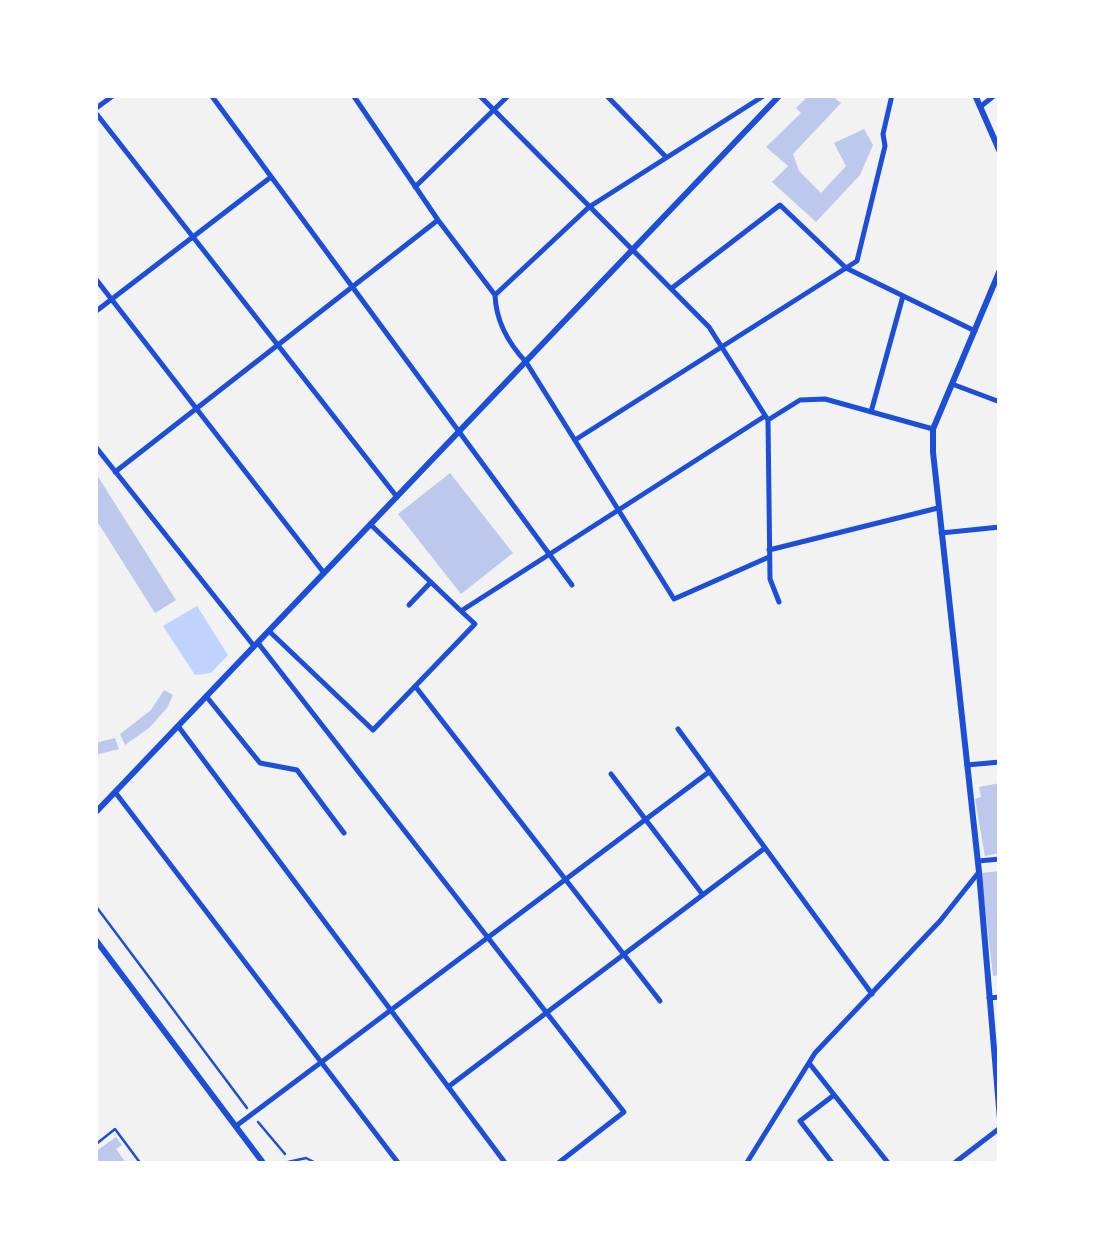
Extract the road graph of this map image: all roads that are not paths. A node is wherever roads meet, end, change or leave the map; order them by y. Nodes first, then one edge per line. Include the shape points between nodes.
1 (114, 95) edge
2 (210, 95) edge
3 (353, 95) edge
4 (478, 95) edge
5 (509, 95) edge
6 (606, 95) edge
7 (765, 95) edge
8 (780, 95) edge
9 (892, 95) edge
10 (974, 95) edge
11 (995, 95) edge
12 (980, 107) junction
13 (95, 111) edge
14 (491, 113) junction
15 (997, 138) edge
16 (1000, 152) edge
17 (666, 157) junction
18 (272, 177) junction
19 (415, 187) junction
20 (588, 206) junction
21 (438, 220) junction
22 (193, 237) junction
23 (632, 250) junction
24 (846, 268) junction
25 (1000, 270) edge
26 (95, 278) edge
27 (997, 284) edge
28 (353, 286) junction
29 (671, 289) junction
30 (495, 295) junction
31 (903, 296) junction
32 (112, 300) junction
33 (95, 312) edge
34 (975, 331) junction
35 (278, 345) junction
36 (722, 347) junction
37 (526, 362) junction
38 (952, 384) junction
39 (1000, 402) edge
40 (196, 408) junction
41 (871, 412) junction
42 (767, 418) junction
43 (933, 428) junction
44 (460, 430) junction
45 (575, 440) junction
46 (95, 446) edge
47 (115, 472) junction
48 (397, 497) junction
49 (938, 508) junction
50 (618, 510) junction
51 (370, 524) junction
52 (1000, 526) edge
53 (942, 533) junction
54 (769, 553) junction
55 (549, 554) junction
56 (324, 573) junction
57 (431, 582) junction
58 (572, 586) dead end
59 (778, 602) dead end
60 (410, 605) dead end
61 (464, 608) junction
62 (269, 631) junction
63 (256, 644) junction
64 (415, 686) junction
65 (206, 696) junction
66 (178, 726) junction
67 (678, 729) dead end
68 (1000, 762) edge
69 (966, 765) junction
70 (709, 772) junction
71 (610, 774) dead end
72 (115, 792) junction
73 (95, 813) edge
74 (646, 820) junction
75 (344, 833) dead end
76 (765, 848) junction
77 (1000, 859) edge
78 (978, 861) junction
79 (979, 872) junction
80 (566, 880) junction
81 (703, 896) junction
82 (489, 938) junction
83 (95, 939) edge
84 (624, 955) junction
85 (1000, 988) edge
86 (872, 994) junction
87 (989, 994) junction
88 (1000, 997) edge
89 (660, 1001) dead end
90 (390, 1011) junction
91 (547, 1013) junction
92 (322, 1062) junction
93 (809, 1063) junction
94 (448, 1088) junction
95 (834, 1095) junction
96 (999, 1104) edge
97 (1000, 1119) edge
98 (236, 1126) junction
99 (1000, 1128) edge
100 (95, 1144) edge
101 (141, 1164) edge
102 (264, 1164) edge
103 (280, 1164) edge
104 (318, 1164) edge
105 (399, 1164) edge
106 (506, 1164) edge
107 (557, 1164) edge
108 (746, 1164) edge
109 (833, 1164) edge
110 (889, 1164) edge
111 (953, 1164) edge

1 - 13 street
2 - 18 street
3 - 19 street
4 - 14 street
5 - 14 street
6 - 17 street
7 - 17 street
8 - 23 street
9 - 24 street via 857,262
10 - 12 street
11 - 12 street
12 - 15 street
13 - 22 street
14 - 19 street
14 - 20 street
15 - 16 street
17 - 20 street
18 - 22 street
18 - 28 street
19 - 21 street
20 - 23 street
20 - 30 street
21 - 28 street
21 - 30 street
22 - 32 street
22 - 35 street
23 - 29 street
23 - 37 street
24 - 29 street via 780,205
24 - 31 street
24 - 36 street
25 - 27 street
26 - 32 street
27 - 34 street
28 - 35 street
28 - 44 street
29 - 36 street
30 - 37 street via 512,346
31 - 34 street
31 - 41 street
32 - 33 street
32 - 40 street
34 - 38 street
35 - 40 street
35 - 48 street
36 - 42 street
36 - 45 street
37 - 44 street
37 - 45 street
38 - 39 street
38 - 43 street
40 - 47 street
40 - 56 street
41 - 42 street via 825,399 800,400
41 - 43 street
42 - 50 street
42 - 54 street
43 - 49 street
44 - 48 street
44 - 55 street
45 - 50 street
46 - 47 street
47 - 63 street
48 - 51 street
49 - 53 street
49 - 54 street
50 - 54 street via 674,600
50 - 55 street
51 - 56 street
51 - 57 street
52 - 53 street
53 - 69 street
54 - 59 street
55 - 58 street
55 - 61 street
56 - 62 street
57 - 60 street
57 - 61 street
61 - 64 street via 475,624
62 - 63 street
62 - 64 street via 373,730
63 - 65 street
63 - 82 street
64 - 80 street
65 - 66 street
65 - 75 street via 260,763 297,770
66 - 72 street
66 - 90 street
67 - 70 street
68 - 69 street
69 - 78 street
70 - 74 street
70 - 76 street
71 - 74 street
72 - 73 street
72 - 92 street
74 - 80 street
74 - 81 street
76 - 81 street
76 - 86 street
77 - 78 street
78 - 79 street
79 - 86 street
79 - 87 street
80 - 82 street
80 - 84 street
81 - 84 street
82 - 90 street
82 - 91 street
83 - 98 street
84 - 89 street
84 - 91 street
85 - 87 street
86 - 93 street
87 - 88 street
87 - 96 street
90 - 92 street
90 - 94 street
91 - 94 street
91 - 107 street via 624,1112
92 - 98 street
92 - 105 street
93 - 95 street
93 - 108 street
94 - 106 street
95 - 109 street via 800,1122
95 - 110 street
96 - 97 street
98 - 102 street
99 - 111 street
100 - 101 lane via 115,1130
103 - 104 lane via 306,1158

